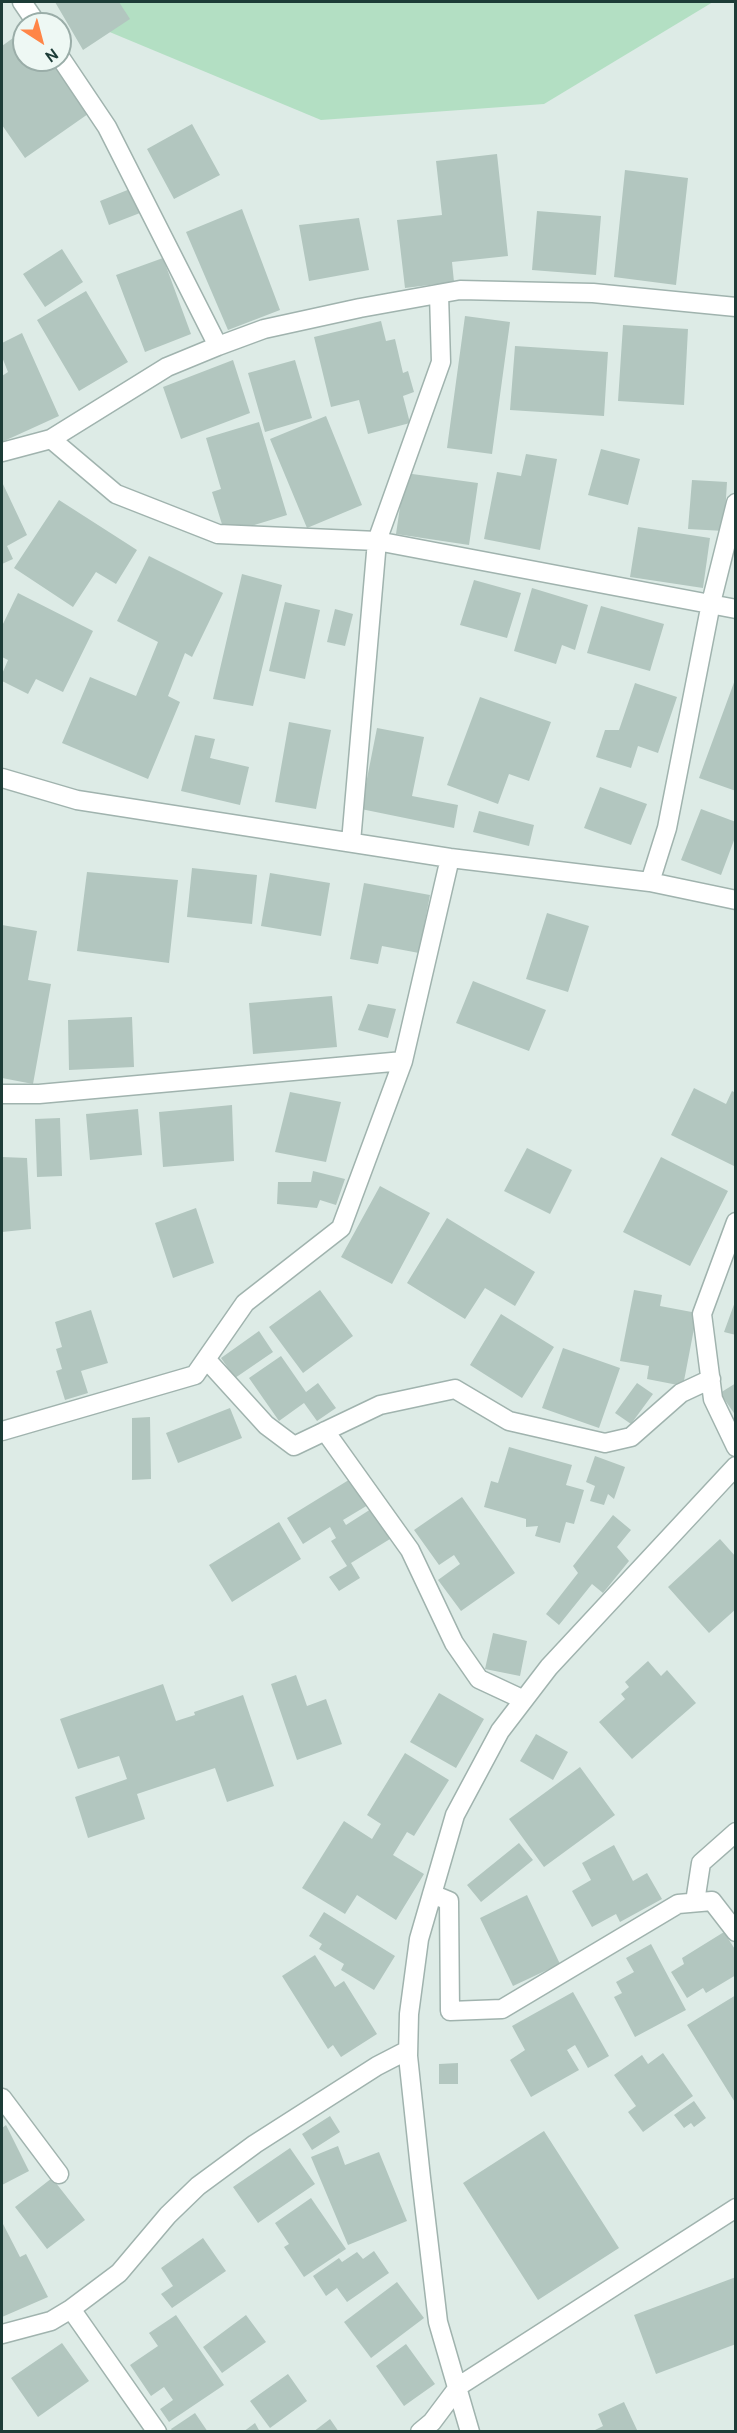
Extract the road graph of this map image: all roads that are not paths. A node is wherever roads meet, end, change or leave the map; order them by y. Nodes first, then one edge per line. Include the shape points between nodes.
1 (70, 72) edge
2 (439, 294) junction
3 (735, 307) edge
4 (218, 346) junction
5 (51, 439) junction
6 (2, 452) edge
7 (735, 503) edge
8 (377, 541) junction
9 (711, 603) junction
10 (735, 609) edge
11 (2, 778) edge
12 (351, 842) junction
13 (450, 858) junction
14 (650, 882) junction
15 (735, 900) edge
16 (403, 1061) junction
17 (2, 1094) edge
18 (735, 1222) edge
19 (206, 1359) junction
20 (711, 1379) junction
21 (2, 1431) edge
22 (325, 1431) junction
23 (735, 1447) edge
24 (735, 1466) edge
25 (524, 1700) junction
26 (735, 1832) edge
27 (432, 1894) junction
28 (695, 1902) junction
29 (735, 1932) edge
30 (408, 2050) junction
31 (2, 2098) edge
32 (59, 2174) dead end
33 (735, 2208) edge
34 (71, 2309) junction
35 (2, 2334) edge
36 (459, 2386) junction
37 (157, 2432) edge
38 (420, 2432) edge
39 (470, 2432) edge

1 - 4 street via 107,127
2 - 3 street via 460,290 593,292
2 - 4 street via 264,329
2 - 8 street via 441,362
4 - 5 street via 166,367
5 - 6 street
5 - 8 street via 116,494 218,534
7 - 9 street
8 - 9 street
8 - 12 street
9 - 10 street
9 - 14 street via 667,828
11 - 12 street via 77,800
12 - 13 street
13 - 14 street
13 - 16 street
14 - 15 street
16 - 17 street via 39,1094
16 - 19 street via 341,1228 245,1303
18 - 20 street via 702,1314
19 - 21 street via 195,1375
19 - 22 street via 266,1425 294,1446
20 - 22 street via 681,1393 631,1437 605,1443 509,1421 455,1389 380,1405
20 - 23 street via 713,1399
22 - 25 street via 411,1550 454,1643 479,1679
24 - 25 street via 549,1667
25 - 27 street via 500,1731 455,1815
26 - 28 street via 701,1863
27 - 28 street via 449,1900 450,2011 502,2009 678,1904
27 - 30 street via 419,1939
28 - 29 street via 712,1900
30 - 34 street via 255,2144 198,2186 119,2273
30 - 36 street via 438,2322
31 - 32 street
33 - 36 street
34 - 35 street via 51,2321
34 - 37 street
36 - 38 street
36 - 39 street

